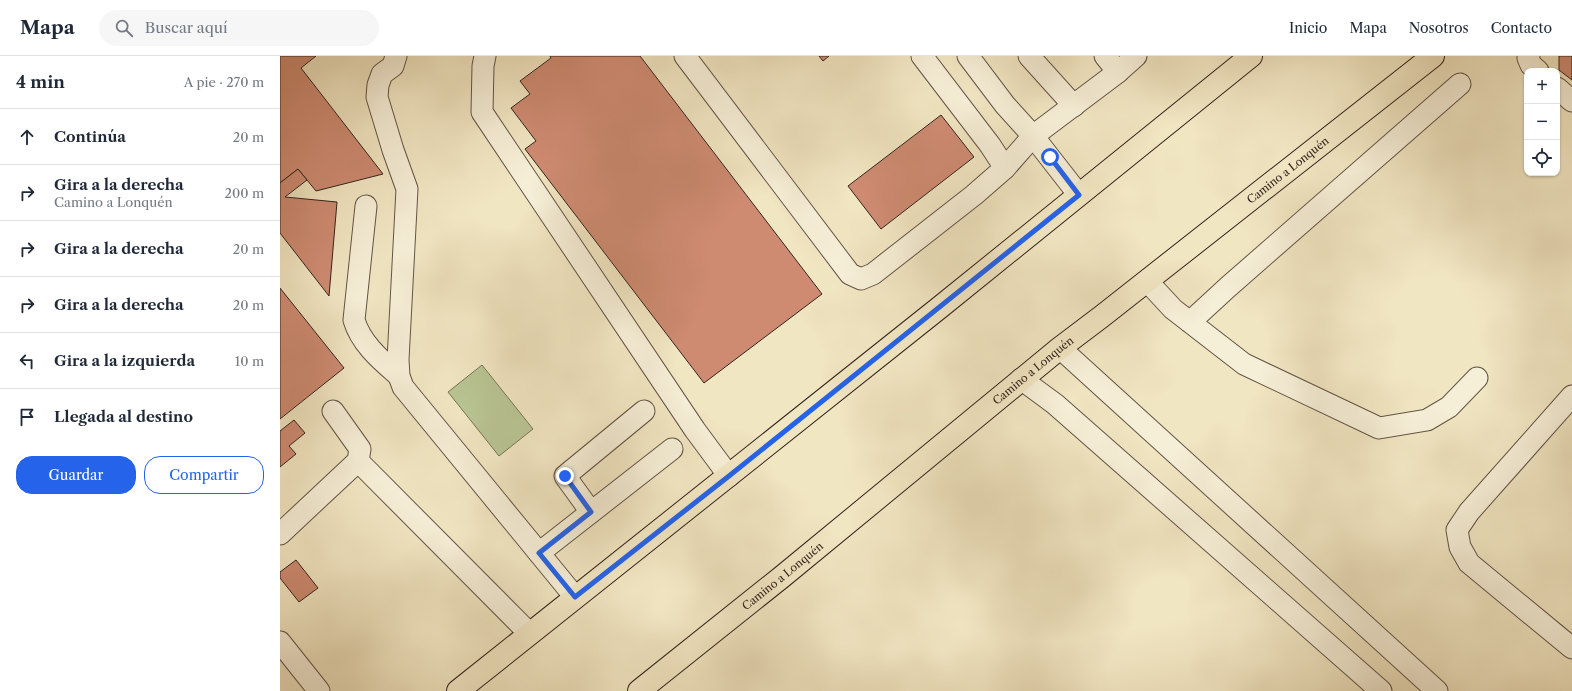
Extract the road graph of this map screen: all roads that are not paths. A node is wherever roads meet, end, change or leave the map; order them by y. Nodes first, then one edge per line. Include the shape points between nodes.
1 (396, 56) edge
2 (485, 56) edge
3 (685, 56) edge
4 (922, 56) edge
5 (968, 56) edge
6 (1029, 56) edge
7 (1105, 56) edge
8 (1136, 56) edge
9 (1251, 56) edge
10 (1432, 56) edge
11 (1529, 56) edge
12 (1534, 68) edge
13 (1118, 72) junction
14 (1460, 84) dead end
15 (1560, 91) edge
16 (1572, 101) edge
17 (1074, 106) junction
18 (1033, 136) junction
19 (1005, 168) junction
20 (1079, 195) junction
21 (366, 206) dead end
22 (1147, 281) junction
23 (1190, 322) junction
24 (1060, 348) junction
25 (399, 376) junction
26 (1477, 378) dead end
27 (1021, 379) junction
28 (1572, 396) edge
29 (333, 411) dead end
30 (644, 411) dead end
31 (672, 450) dead end
32 (358, 461) junction
33 (729, 476) junction
34 (591, 512) junction
35 (280, 534) edge
36 (539, 553) junction
37 (575, 597) junction
38 (529, 633) junction
39 (280, 642) edge
40 (1572, 648) edge
41 (319, 691) edge
42 (458, 691) edge
43 (639, 691) edge
44 (1381, 691) edge
45 (1437, 691) edge

1 - 25 street via 393,66 382,74 377,97 406,189
2 - 33 street via 482,112 695,430
3 - 19 street via 850,274 861,279 873,274
4 - 19 street
5 - 18 street via 1005,105
6 - 17 street
7 - 13 street
8 - 13 street
9 - 20 main road
10 - 22 main road, Camino a Lonquén
11 - 12 street
13 - 17 street
14 - 23 street
15 - 16 street
17 - 18 street
18 - 19 street
18 - 20 street
20 - 33 main road
21 - 25 street via 354,320 356,328 377,357
22 - 23 street via 1172,309
22 - 24 main road, Camino a Lonquén
23 - 26 street via 1244,364 1379,428 1427,420 1449,407
24 - 27 main road, Camino a Lonquén
24 - 45 street
25 - 36 street via 403,387
27 - 43 main road, Camino a Lonquén via 783,576
27 - 44 street via 1055,404
28 - 40 street via 1468,512 1457,530 1460,547 1469,563
29 - 32 street via 360,449
30 - 34 street via 565,476
31 - 34 street
32 - 35 street
32 - 38 street
33 - 37 main road
34 - 36 street
36 - 37 street
37 - 38 main road
38 - 42 main road
39 - 41 street

